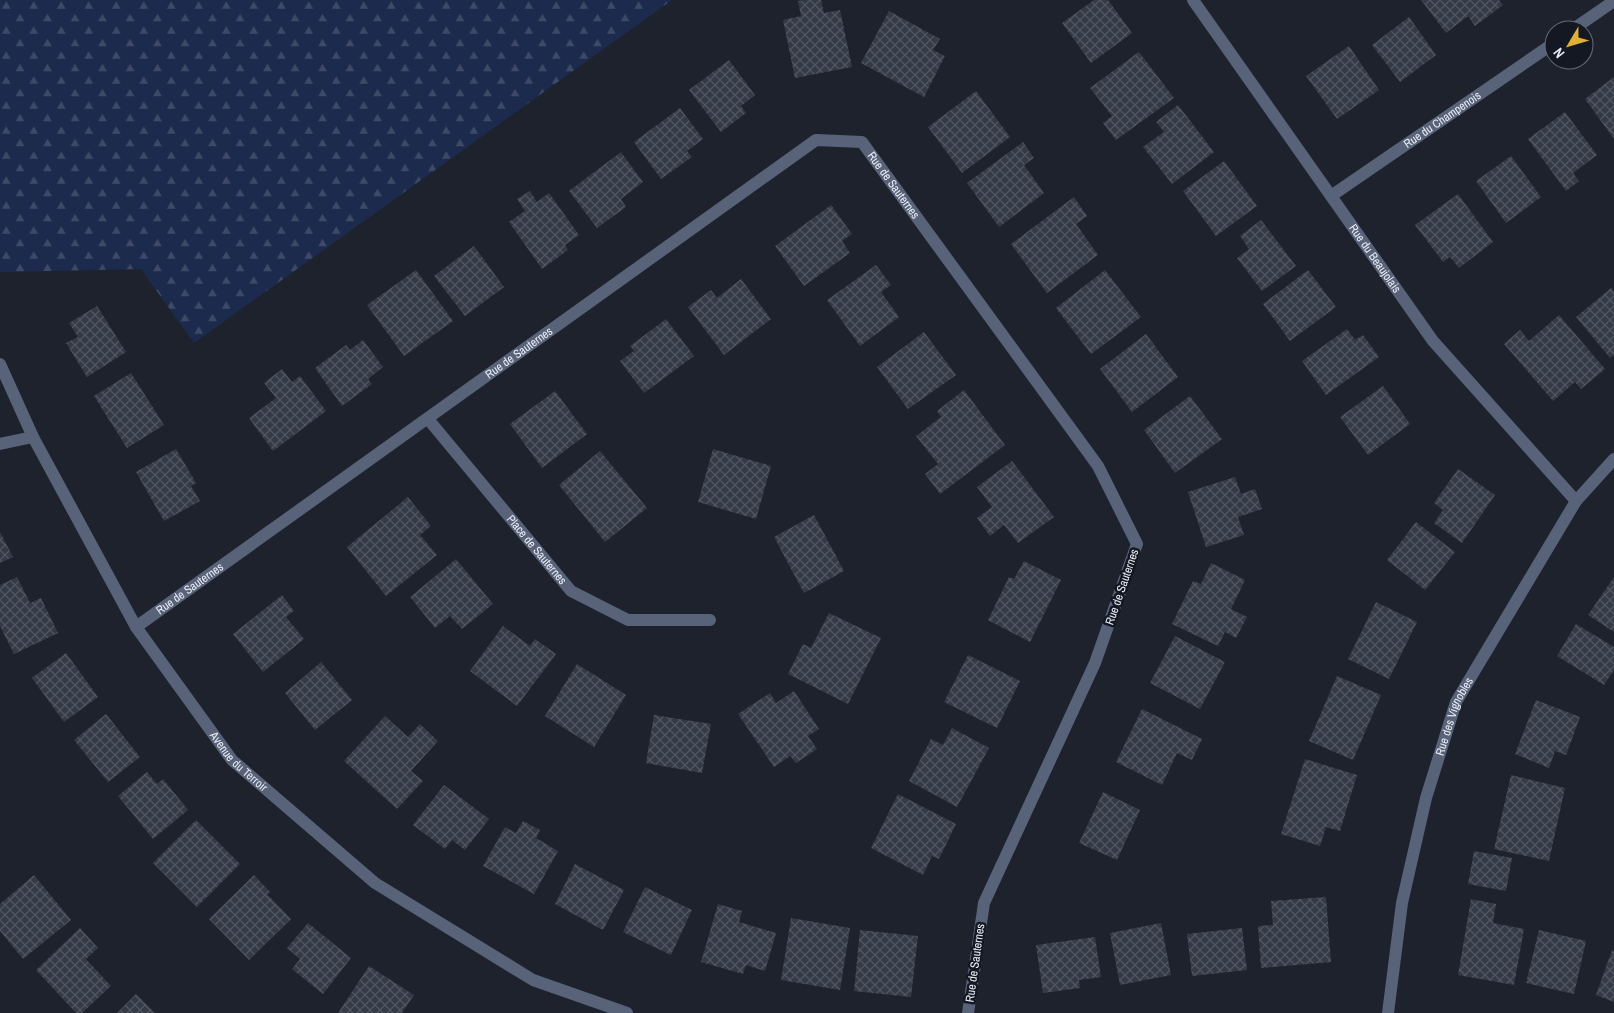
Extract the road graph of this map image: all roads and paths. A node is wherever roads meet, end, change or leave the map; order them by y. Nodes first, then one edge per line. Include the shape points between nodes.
1 (1193, 0) edge
2 (1614, 1) edge
3 (1586, 20) edge
4 (1544, 49) edge
5 (1331, 196) junction
6 (0, 364) edge
7 (428, 419) junction
8 (33, 437) junction
9 (0, 444) edge
10 (1614, 459) edge
11 (1576, 501) junction
12 (710, 620) dead end
13 (136, 627) junction
14 (609, 1010) edge
15 (627, 1013) edge
16 (968, 1013) edge
17 (1388, 1013) edge

1 - 5 street, Rue du Beaujolais
2 - 3 street
4 - 5 street, Rue du Champenois
5 - 11 street, Rue du Beaujolais via 1433,341
6 - 8 street, Avenue du Terroir
7 - 12 street, Place de Sauternes via 570,591 628,620
7 - 13 street, Rue de Sauternes
7 - 16 street, Rue de Sauternes via 816,140 862,142 1098,466 1137,544 1095,663 984,903
8 - 9 street
8 - 13 street, Avenue du Terroir
10 - 11 street, Rue des Vignobles
11 - 17 street, Rue des Vignobles via 1456,702 1426,798 1402,903
13 - 14 street, Avenue du Terroir via 232,760 376,883 534,980
14 - 15 street, Avenue du Terroir

